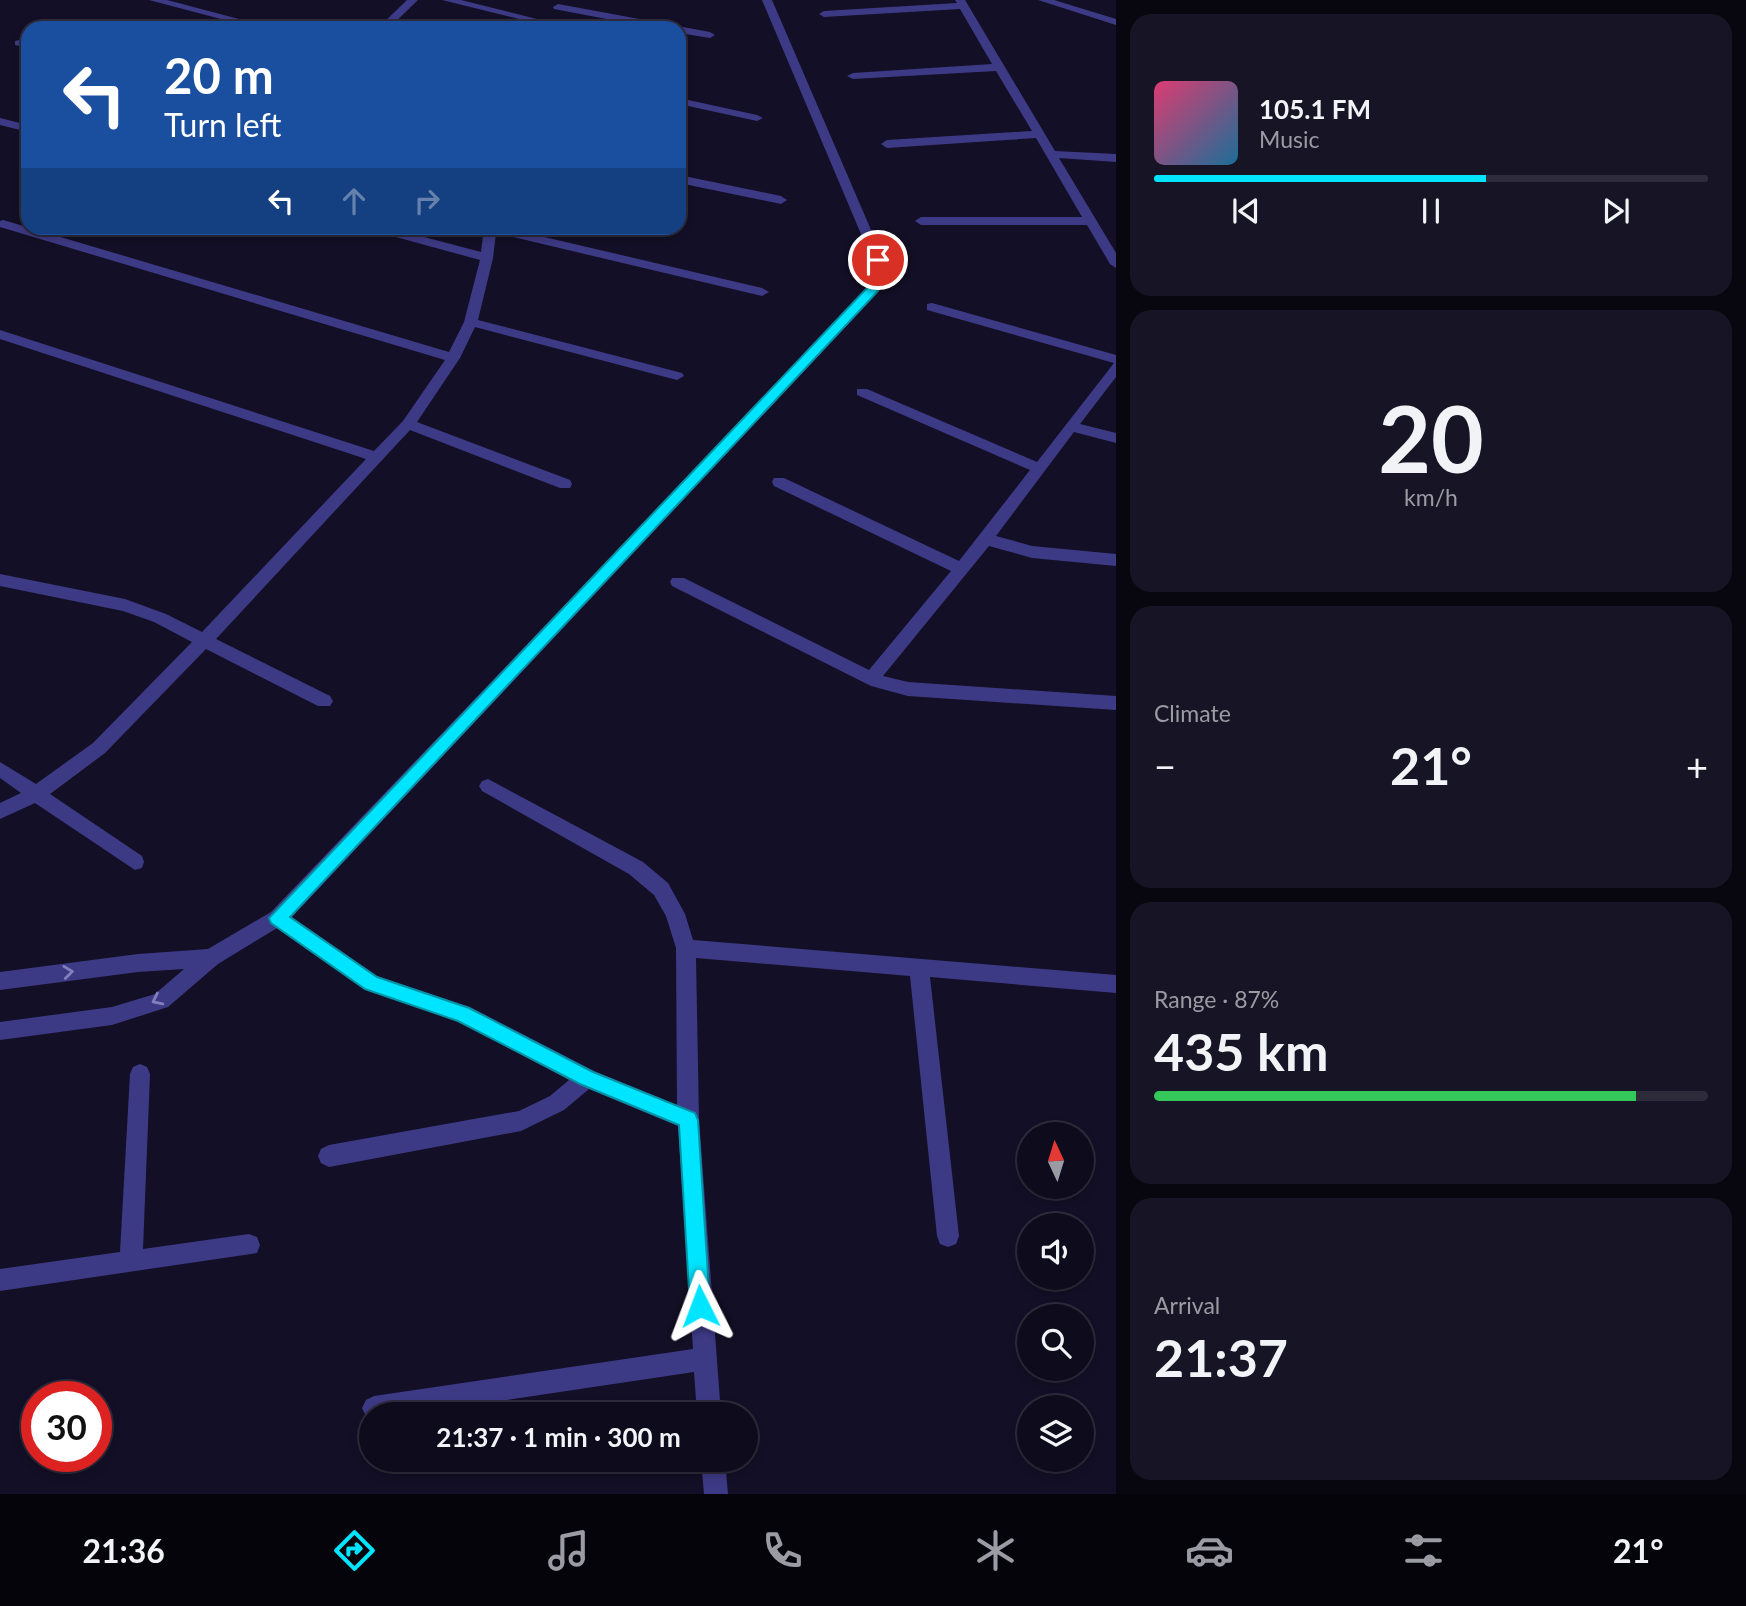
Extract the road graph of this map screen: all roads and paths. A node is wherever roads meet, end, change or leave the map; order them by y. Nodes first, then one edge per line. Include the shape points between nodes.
1 (154, 0) edge
2 (413, 0) edge
3 (447, 0) edge
4 (767, 0) edge
5 (1043, 0) edge
6 (561, 3) edge
7 (961, 3) edge
8 (824, 14) dead end
9 (240, 21) edge
10 (390, 21) edge
11 (526, 21) edge
12 (545, 21) edge
13 (640, 21) edge
14 (1116, 22) edge
15 (686, 31) edge
16 (710, 35) dead end
17 (1000, 67) junction
18 (853, 76) dead end
19 (686, 103) edge
20 (757, 118) dead end
21 (0, 121) edge
22 (21, 127) edge
23 (1040, 134) junction
24 (887, 144) dead end
25 (1053, 154) junction
26 (1116, 158) edge
27 (686, 180) edge
28 (781, 200) dead end
29 (921, 221) dead end
30 (1092, 221) junction
31 (3, 224) dead end
32 (21, 229) edge
33 (40, 235) edge
34 (403, 235) edge
35 (490, 235) edge
36 (521, 235) edge
37 (1110, 241) edge
38 (487, 258) junction
39 (1116, 264) edge
40 (762, 292) dead end
41 (932, 307) dead end
42 (471, 322) junction
43 (0, 334) edge
44 (453, 358) junction
45 (1116, 359) edge
46 (1116, 367) edge
47 (677, 376) dead end
48 (862, 391) dead end
49 (408, 424) junction
50 (1073, 427) junction
51 (1116, 438) edge
52 (378, 458) junction
53 (1038, 468) junction
54 (779, 482) dead end
55 (565, 484) dead end
56 (986, 538) junction
57 (1116, 560) edge
58 (960, 568) junction
59 (0, 580) edge
60 (678, 582) dead end
61 (204, 638) junction
62 (871, 679) junction
63 (324, 701) dead end
64 (1116, 703) edge
65 (0, 769) edge
66 (488, 786) dead end
67 (37, 794) junction
68 (0, 811) edge
69 (135, 862) dead end
70 (278, 918) junction
71 (686, 948) junction
72 (211, 958) junction
73 (919, 969) junction
74 (0, 981) edge
75 (1116, 984) edge
76 (0, 1031) edge
77 (140, 1073) dead end
78 (587, 1078) junction
79 (688, 1120) junction
80 (329, 1156) dead end
81 (948, 1236) dead end
82 (249, 1245) dead end
83 (131, 1262) junction
84 (0, 1280) edge
85 (703, 1359) junction
86 (414, 1402) edge
87 (708, 1402) edge
88 (714, 1472) edge
89 (716, 1494) edge

1 - 9 street
2 - 10 street
3 - 11 street
4 - 70 street via 878,260 880,274 873,289
5 - 14 street
6 - 12 street
6 - 13 street
7 - 8 street
7 - 17 street
15 - 16 street
17 - 18 street
17 - 23 street
19 - 20 street
21 - 22 street
23 - 24 street
23 - 25 street
25 - 26 street
25 - 30 street
27 - 28 street
29 - 30 street
30 - 37 street
31 - 32 street
33 - 44 street
34 - 38 street
35 - 38 street
36 - 40 street
37 - 39 street
38 - 42 street
41 - 45 street
42 - 44 street
42 - 47 street
43 - 52 street
44 - 49 street
46 - 50 street
48 - 53 street
49 - 52 street
49 - 55 street
50 - 51 street
50 - 53 street
52 - 61 street
53 - 56 street
54 - 58 street
56 - 57 street via 1032,552
56 - 58 street
58 - 62 street
59 - 61 street via 125,605
60 - 62 street
61 - 63 street
61 - 67 street via 99,748
62 - 64 street via 908,689
65 - 67 street
66 - 71 street via 636,868 661,889
67 - 68 street
67 - 69 street
70 - 72 street
70 - 78 street via 371,983 463,1014
71 - 73 street
71 - 79 street
74 -> 72 street
72 -> 76 street via 161,1001 112,1016
73 - 75 street
73 - 81 street
77 - 83 street
78 - 79 street
78 - 80 street via 556,1103 520,1121
79 - 85 street
82 - 83 street
83 - 84 street
85 - 86 street
85 - 87 street
88 - 89 street

